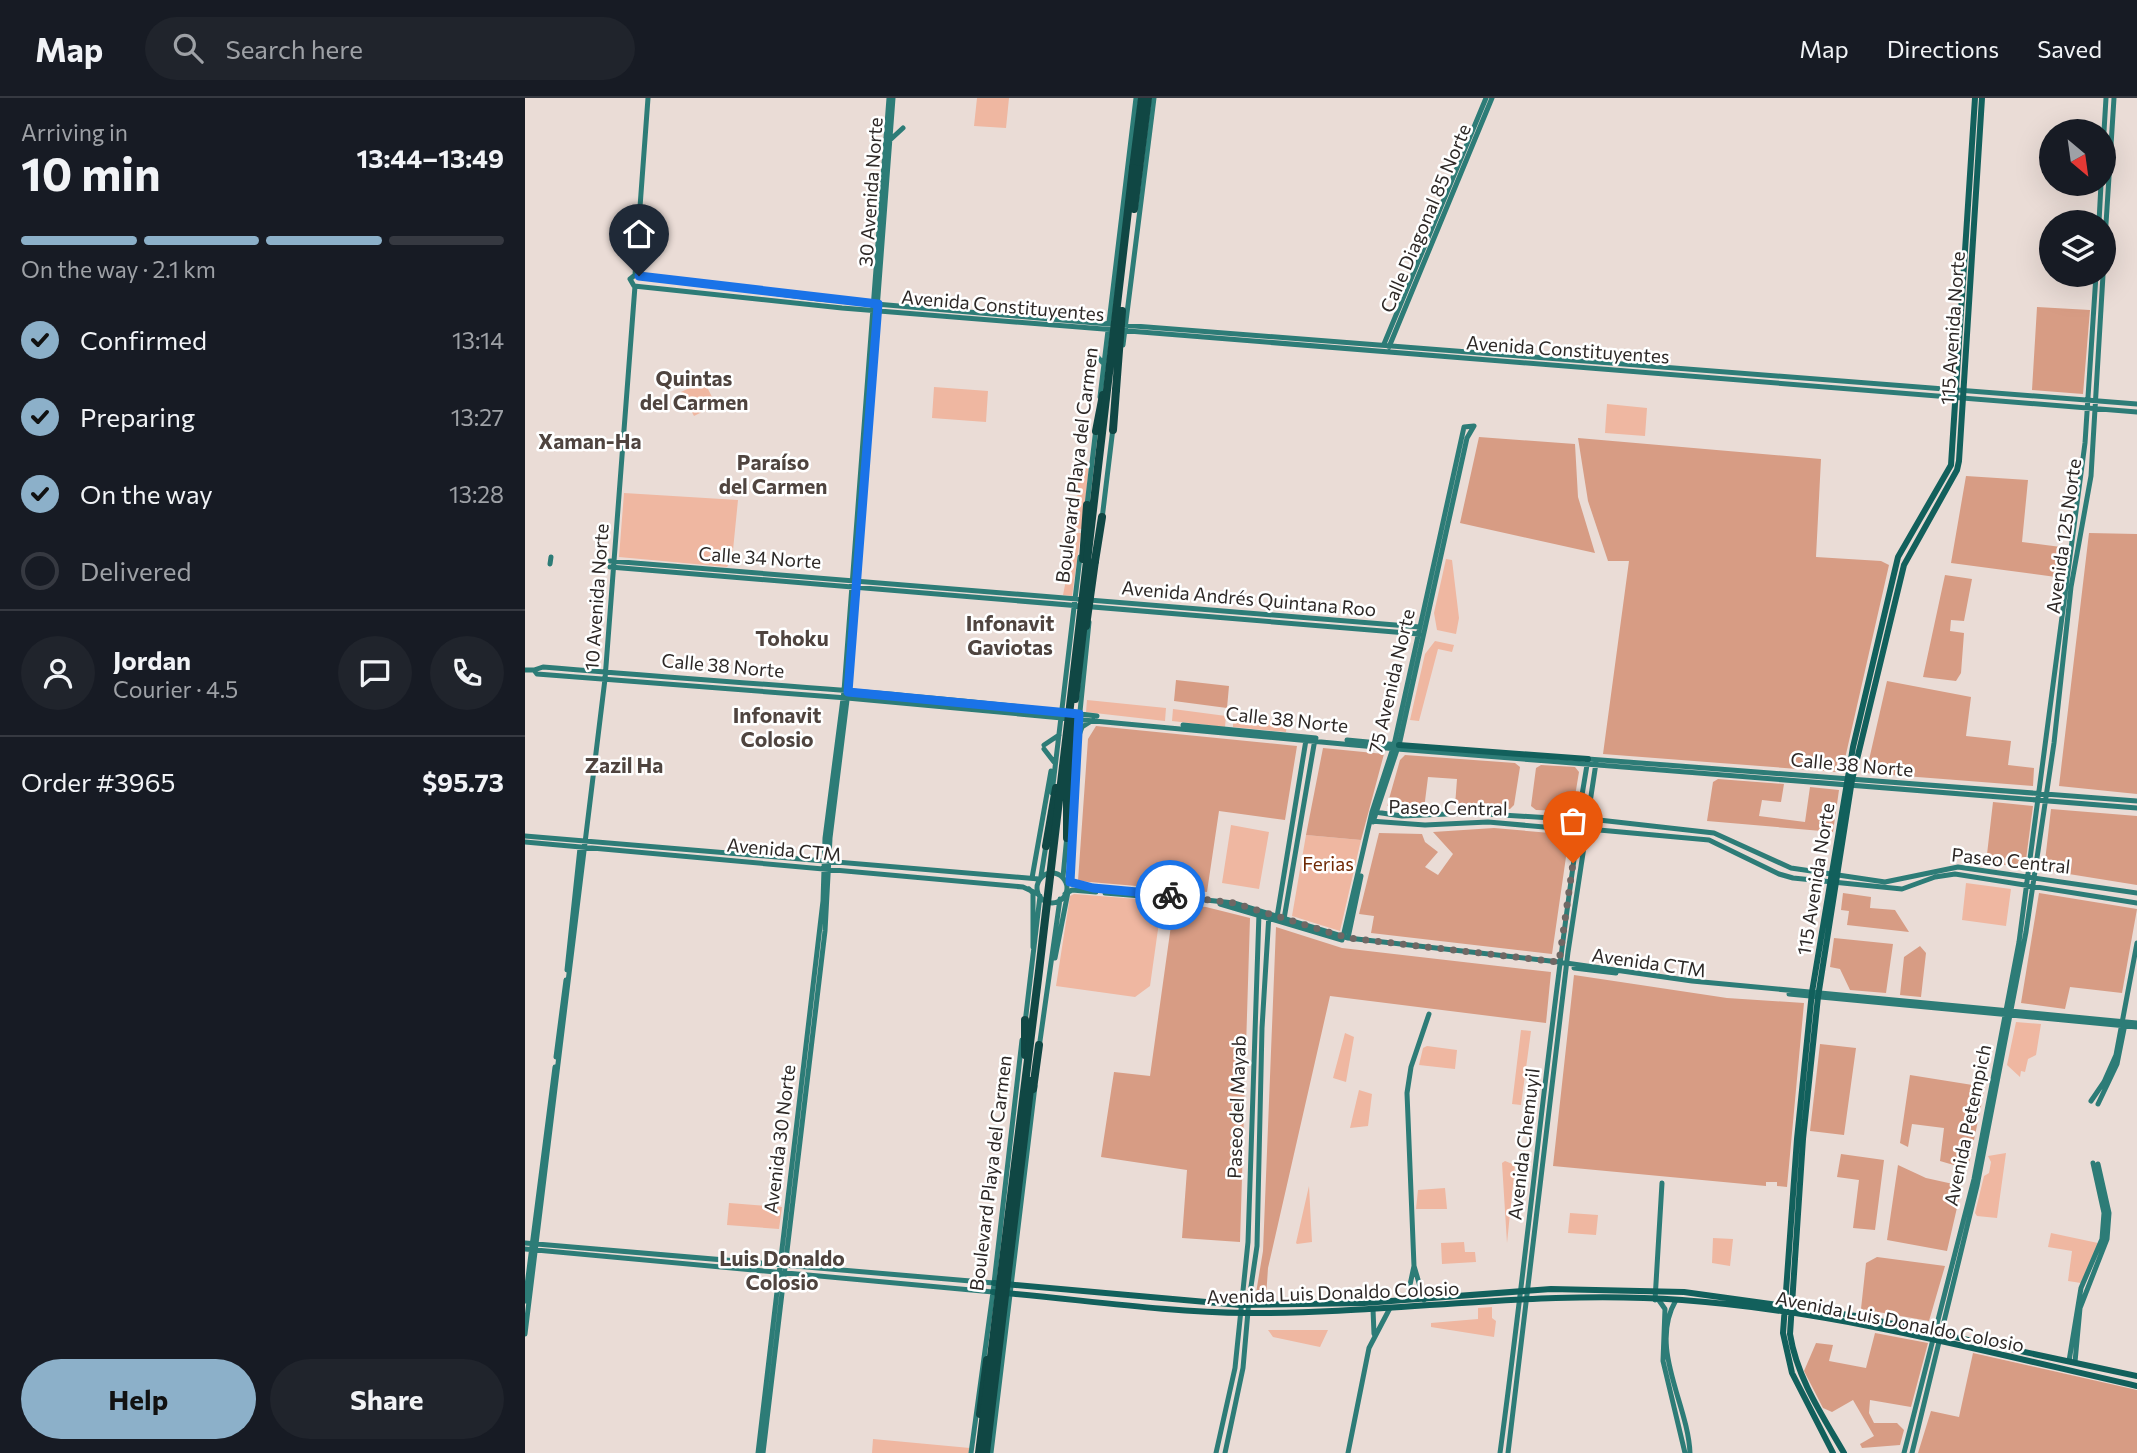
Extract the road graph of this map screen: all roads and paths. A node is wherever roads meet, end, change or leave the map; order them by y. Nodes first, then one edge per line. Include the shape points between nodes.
1 (648, 98) edge
2 (891, 98) edge
3 (1136, 98) edge
4 (1142, 98) edge
5 (1148, 98) edge
6 (1154, 98) edge
7 (1486, 98) edge
8 (1492, 98) edge
9 (1975, 98) edge
10 (1982, 98) edge
11 (2106, 98) edge
12 (2114, 98) edge
13 (2105, 119) edge
14 (903, 128) dead end
15 (890, 140) junction
16 (1136, 169) junction
17 (2107, 210) edge
18 (635, 275) junction
19 (635, 286) junction
20 (2096, 287) edge
21 (2102, 287) edge
22 (1129, 291) junction
23 (1113, 294) junction
24 (875, 307) junction
25 (1119, 313) junction
26 (1110, 327) junction
27 (1125, 328) junction
28 (1386, 347) junction
29 (1091, 350) dead end
30 (1122, 354) junction
31 (1106, 355) junction
32 (1105, 365) junction
33 (1960, 393) junction
34 (2092, 400) junction
35 (2137, 404) edge
36 (2091, 408) junction
37 (2137, 412) edge
38 (1113, 430) junction
39 (1096, 431) junction
40 (1087, 505) junction
41 (1102, 517) junction
42 (551, 557) dead end
43 (550, 564) dead end
44 (613, 564) junction
45 (854, 583) junction
46 (1074, 602) junction
47 (1092, 603) junction
48 (1419, 631) junction
49 (1080, 634) junction
50 (525, 670) edge
51 (534, 670) junction
52 (606, 671) junction
53 (667, 677) junction
54 (605, 679) junction
55 (1065, 683) junction
56 (665, 684) junction
57 (1082, 684) junction
58 (845, 695) junction
59 (1070, 718) junction
60 (1095, 720) junction
61 (1058, 735) junction
62 (1306, 738) junction
63 (1315, 739) junction
64 (1077, 741) junction
65 (1395, 747) junction
66 (1055, 761) junction
67 (1587, 761) junction
68 (1596, 762) junction
69 (2050, 768) junction
70 (1074, 782) junction
71 (1849, 782) junction
72 (2058, 794) junction
73 (2043, 797) junction
74 (2137, 801) edge
75 (1580, 807) junction
76 (1589, 808) junction
77 (2137, 808) edge
78 (1374, 812) junction
79 (1567, 819) junction
80 (1599, 820) junction
81 (1372, 821) junction
82 (1567, 829) junction
83 (1599, 830) junction
84 (1067, 838) junction
85 (526, 839) edge
86 (1577, 839) junction
87 (1585, 840) junction
88 (582, 845) junction
89 (1046, 846) junction
90 (825, 862) junction
91 (825, 870) junction
92 (1834, 874) junction
93 (2032, 876) junction
94 (1037, 878) junction
95 (1066, 880) junction
96 (1833, 883) junction
97 (2031, 885) junction
98 (1029, 889) junction
99 (2137, 893) edge
100 (1039, 895) junction
101 (1065, 895) junction
102 (2137, 903) edge
103 (1259, 912) junction
104 (1268, 915) junction
105 (1277, 918) junction
106 (1284, 920) junction
107 (1350, 928) junction
108 (1345, 939) junction
109 (1358, 939) junction
110 (2137, 943) edge
111 (1034, 949) junction
112 (1559, 963) junction
113 (1567, 965) junction
114 (1052, 968) junction
115 (1815, 995) junction
116 (2009, 1013) junction
117 (1429, 1014) dead end
118 (1025, 1020) junction
119 (2123, 1023) junction
120 (2137, 1025) edge
121 (1039, 1045) junction
122 (2118, 1055) junction
123 (2091, 1101) dead end
124 (2098, 1104) dead end
125 (1021, 1139) junction
126 (2096, 1163) dead end
127 (1662, 1183) dead end
128 (525, 1242) edge
129 (536, 1247) junction
130 (525, 1249) edge
131 (998, 1252) junction
132 (1015, 1252) junction
133 (782, 1264) junction
134 (1414, 1266) junction
135 (781, 1273) junction
136 (1011, 1285) junction
137 (994, 1287) junction
138 (1526, 1290) junction
139 (1656, 1291) junction
140 (1010, 1293) junction
141 (1508, 1296) junction
142 (1423, 1298) junction
143 (1529, 1298) junction
144 (1407, 1299) junction
145 (1520, 1299) junction
146 (1656, 1300) junction
147 (1676, 1300) junction
148 (525, 1301) edge
149 (1720, 1301) junction
150 (1381, 1302) junction
151 (1787, 1305) junction
152 (1427, 1306) junction
153 (1243, 1307) junction
154 (1359, 1307) junction
155 (1390, 1308) junction
156 (1373, 1309) junction
157 (1248, 1313) junction
158 (1787, 1313) junction
159 (1007, 1321) junction
160 (992, 1322) junction
161 (1938, 1332) junction
162 (525, 1334) edge
163 (1374, 1337) junction
164 (1237, 1339) junction
165 (1247, 1339) junction
166 (1938, 1341) junction
167 (2072, 1361) junction
168 (2137, 1376) edge
169 (2137, 1386) edge
170 (1838, 1443) junction
171 (1831, 1450) edge
172 (1509, 1452) edge
173 (761, 1453) edge
174 (975, 1453) edge
175 (989, 1453) edge
176 (1216, 1453) edge
177 (1225, 1453) edge
178 (1348, 1453) edge
179 (1500, 1453) edge
180 (1517, 1453) edge
181 (1688, 1453) edge
182 (1844, 1453) edge
183 (1904, 1453) edge
184 (1912, 1453) edge

1 - 18 main road
2 - 15 main road, 30 Avenida Norte
2 - 24 main road, 30 Avenida Norte
3 - 23 main road, Boulevard Playa del Carmen
4 - 16 highway
5 - 16 highway
6 - 22 main road, Boulevard Playa del Carmen
7 - 28 main road, Calle Diagonal 85 Norte
8 - 28 main road, Calle Diagonal 85 Norte
9 - 33 main road, 115 Avenida Norte
10 - 33 main road, 115 Avenida Norte
11 - 13 main road
12 - 17 main road, Avenida 125 Norte
14 - 15 main road
15 - 24 main road, 30 Avenida Norte
16 - 25 highway, bridge
18 - 19 main road via 630,282
18 - 24 main road, Avenida Constituyentes
19 - 24 main road, Avenida Constituyentes
19 - 44 main road, 10 Avenida Norte
20 - 34 main road, Avenida 125 Norte
21 - 34 main road, Avenida 125 Norte
22 - 23 main road
22 - 27 main road, Boulevard Playa del Carmen
23 - 26 main road, Boulevard Playa del Carmen
24 - 26 main road, Avenida Constituyentes
24 - 45 main road, 30 Avenida Norte
24 - 45 main road, 30 Avenida Norte
25 - 38 highway, bridge
25 - 39 highway, bridge
25 - 49 highway, bridge
26 - 27 main road, Avenida Constituyentes
26 - 31 main road, Boulevard Playa del Carmen
27 - 28 main road, Avenida Constituyentes
27 - 30 main road, Boulevard Playa del Carmen
28 - 33 main road, Avenida Constituyentes
29 - 32 main road
30 - 31 main road via 1113,350
30 - 38 main road, Boulevard Playa del Carmen
31 - 32 main road, Boulevard Playa del Carmen
32 - 39 main road, Boulevard Playa del Carmen
33 - 34 main road, Avenida Constituyentes
33 - 36 main road, Avenida Constituyentes
33 - 71 main road, 115 Avenida Norte via 1957,470 1904,565
34 - 35 main road, Avenida Constituyentes
34 - 36 main road, Avenida 125 Norte
36 - 37 main road, Avenida Constituyentes
36 - 69 main road, Avenida 125 Norte via 2091,476 2070,587
36 - 73 main road, Avenida 125 Norte
38 - 41 main road, Boulevard Playa del Carmen
39 - 40 main road, Boulevard Playa del Carmen
40 - 46 main road, Boulevard Playa del Carmen
40 - 49 highway, bridge
41 - 47 main road, Boulevard Playa del Carmen
41 - 49 highway, bridge
42 - 43 main road
44 - 45 main road, Calle 34 Norte
44 - 52 main road, 10 Avenida Norte
45 - 46 main road, Calle 34 Norte
45 - 58 main road
46 - 47 main road, Avenida Andrés Quintana Roo
46 - 55 main road, Boulevard Playa del Carmen
47 - 48 main road, Avenida Andrés Quintana Roo
47 - 57 main road, Boulevard Playa del Carmen
48 - 65 main road, 75 Avenida Norte
48 - 65 main road, 75 Avenida Norte via 1464,427 1474,426 1467,438
49 - 59 highway, bridge
50 - 51 main road, Calle 38 Norte
51 - 52 main road, Calle 38 Norte
51 - 54 main road, Calle 38 Norte via 537,674
52 - 53 main road, Calle 38 Norte
52 - 54 main road, 10 Avenida Norte
53 - 56 main road
53 - 58 main road, Calle 38 Norte via 781,684
54 - 56 main road, Calle 38 Norte
54 - 88 main road, 10 Avenida Norte
55 - 57 main road via 1073,691
55 - 59 main road, Boulevard Playa del Carmen
56 - 58 main road, Calle 38 Norte
57 - 59 main road, Boulevard Playa del Carmen
58 - 59 main road, Calle 38 Norte
58 - 90 main road
58 - 90 main road
59 - 60 main road, Calle 38 Norte
59 - 61 main road, Boulevard Playa del Carmen
59 - 62 main road, Calle 38 Norte
59 - 64 main road, Boulevard Playa del Carmen
59 - 84 highway, bridge
59 - 89 highway, bridge
59 - 125 highway, bridge
60 - 62 main road, Calle 38 Norte
60 - 64 main road via 1082,727
61 - 64 main road via 1070,732
61 - 66 main road, Boulevard Playa del Carmen
61 - 66 main road via 1044,747
62 - 63 main road, Calle 38 Norte
62 - 105 main road
63 - 65 main road, Calle 38 Norte
63 - 106 main road
64 - 70 main road, Boulevard Playa del Carmen
65 - 67 main road, Calle 38 Norte
65 - 78 main road, 75 Avenida Norte
66 - 89 main road, Boulevard Playa del Carmen
66 - 94 main road
67 - 68 main road, Calle 38 Norte
67 - 75 main road
68 - 71 main road, Calle 38 Norte
68 - 76 main road
69 - 72 main road via 2051,791
69 - 73 main road, Avenida 125 Norte
70 - 84 main road, Boulevard Playa del Carmen
70 - 95 main road
71 - 73 main road, Calle 38 Norte
71 - 92 main road, 115 Avenida Norte
72 - 73 main road
72 - 74 main road
73 - 77 main road
73 - 93 main road, Avenida Petempich
75 - 76 main road
75 - 79 main road
76 - 80 main road
78 - 79 main road, Paseo Central
78 - 81 main road, 75 Avenida Norte
79 - 82 main road
80 - 83 main road
80 - 92 main road, Paseo Central via 1714,833 1781,865
81 - 82 main road, Paseo Central via 1425,825 1488,822
81 - 107 main road, 75 Avenida Norte
81 - 108 main road, 75 Avenida Norte
82 - 86 main road
83 - 87 main road
83 - 96 main road, Paseo Central via 1709,840 1779,874
84 - 95 main road, Boulevard Playa del Carmen
85 - 88 main road, Avenida CTM
86 - 87 main road
86 - 112 main road, Avenida Chemuyil
87 - 113 main road, Avenida Chemuyil
88 - 90 main road, Avenida CTM
88 - 91 main road, Avenida CTM
88 - 129 main road, 10 Avenida Norte
89 - 94 main road, Boulevard Playa del Carmen
90 - 91 main road
90 - 94 main road, Avenida CTM
91 - 98 main road, Avenida CTM
91 - 133 main road, Avenida 30 Norte
91 - 133 main road, Avenida 30 Norte via 828,901
92 - 93 main road, Paseo Central via 1899,881 1933,869 1958,867
92 - 96 main road, 115 Avenida Norte
93 - 97 main road, Avenida Petempich
93 - 99 main road, Paseo Central
94 - 95 main road via 1050,873
94 - 100 main road
95 - 101 main road
95 - 103 main road, Avenida CTM via 1093,888 1209,899
96 - 97 main road, Paseo Central via 1902,889 1955,874
96 - 115 main road, 115 Avenida Norte
97 - 102 main road, Paseo Central
97 - 116 main road, Avenida Petempich
98 - 100 main road, Avenida CTM
98 - 111 main road via 1033,893
100 - 101 main road via 1049,903
100 - 111 main road, Boulevard Playa del Carmen
101 - 103 main road, Avenida CTM via 1206,902
101 - 114 main road, Boulevard Playa del Carmen
101 - 114 main road
103 - 104 main road, Avenida CTM
103 - 153 main road, Paseo del Mayab
104 - 105 main road, Avenida CTM
104 - 153 main road, Paseo del Mayab via 1257,1246
105 - 106 main road, Avenida CTM
106 - 108 main road, Avenida CTM
107 - 108 main road, 75 Avenida Norte
107 - 109 main road
108 - 109 main road, Avenida CTM
108 - 112 main road, Avenida CTM
109 - 112 main road, Avenida CTM
110 - 119 main road
111 - 118 main road, Boulevard Playa del Carmen
112 - 113 main road, Avenida CTM
112 - 138 main road, Avenida Chemuyil
113 - 115 main road, Avenida CTM
113 - 138 main road, Avenida Chemuyil
114 - 121 main road, Boulevard Playa del Carmen
115 - 116 main road, Avenida CTM
115 - 151 main road, 115 Avenida Norte
115 - 151 main road, 115 Avenida Norte via 1791,1218
116 - 119 main road, Avenida CTM
116 - 161 main road, Avenida Petempich via 1977,1186
117 - 134 main road via 1407,1093
118 - 125 highway, bridge
118 - 131 main road, Boulevard Playa del Carmen
119 - 120 main road, Avenida CTM
119 - 122 main road
121 - 125 highway, bridge
121 - 132 main road, Boulevard Playa del Carmen
122 - 123 main road
122 - 124 main road
125 - 174 highway, bridge
125 - 175 highway, bridge
126 - 167 main road via 2109,1213 2107,1239 2080,1308
127 - 139 main road
128 - 129 main road, Avenida Luis Donaldo Colosio
129 - 130 main road, Avenida Luis Donaldo Colosio
129 - 133 main road, Avenida Luis Donaldo Colosio
129 - 135 main road, Avenida Luis Donaldo Colosio
129 - 148 main road
129 - 162 main road
131 - 132 main road via 1008,1256
131 - 137 main road, Boulevard Playa del Carmen
132 - 136 main road, Boulevard Playa del Carmen
133 - 135 main road, Avenida 30 Norte
133 - 137 main road, Avenida Luis Donaldo Colosio
134 - 142 main road
134 - 144 main road
135 - 137 main road, Avenida Luis Donaldo Colosio
135 - 173 main road, Avenida 30 Norte
136 - 137 main road, Avenida Luis Donaldo Colosio
136 - 140 main road, Boulevard Playa del Carmen
136 - 153 main road, Avenida Luis Donaldo Colosio
137 - 140 main road, Avenida Luis Donaldo Colosio
137 - 160 highway
137 - 174 main road, Boulevard Playa del Carmen
138 - 139 main road, Avenida Luis Donaldo Colosio
138 - 141 main road, Avenida Luis Donaldo Colosio
138 - 143 main road, Avenida Chemuyil
138 - 145 main road, Avenida Chemuyil
139 - 146 main road
139 - 149 main road, Avenida Luis Donaldo Colosio
140 - 153 main road, Avenida Luis Donaldo Colosio via 1167,1310
140 - 159 main road, Boulevard Playa del Carmen
141 - 142 main road, Avenida Luis Donaldo Colosio
141 - 145 main road, Avenida Luis Donaldo Colosio
141 - 152 main road, Avenida Luis Donaldo Colosio
142 - 144 main road, Avenida Luis Donaldo Colosio
142 - 152 main road
143 - 145 main road, Avenida Luis Donaldo Colosio
143 - 146 main road, Avenida Luis Donaldo Colosio
143 - 172 main road, Avenida Chemuyil
144 - 150 main road, Avenida Luis Donaldo Colosio
145 - 179 main road, Avenida Chemuyil
146 - 147 main road, Avenida Luis Donaldo Colosio
146 - 181 main road via 1665,1309 1663,1361
147 - 149 main road, Avenida Luis Donaldo Colosio
147 - 181 main road via 1670,1311 1668,1361 1686,1425
149 - 151 main road, Avenida Luis Donaldo Colosio
149 - 158 main road, Avenida Luis Donaldo Colosio
150 - 154 main road, Avenida Luis Donaldo Colosio
150 - 156 main road
151 - 158 main road
151 - 161 main road, Avenida Luis Donaldo Colosio
152 - 155 main road, Avenida Luis Donaldo Colosio
153 - 154 main road, Avenida Luis Donaldo Colosio
153 - 157 main road, Avenida Luis Donaldo Colosio
153 - 164 main road
154 - 156 main road, Avenida Luis Donaldo Colosio
154 - 157 main road, Avenida Luis Donaldo Colosio
155 - 156 main road, Avenida Luis Donaldo Colosio
155 - 163 main road
156 - 163 main road
157 - 165 main road
158 - 166 main road, Avenida Luis Donaldo Colosio
158 - 170 main road via 1797,1366
158 - 171 main road via 1788,1362
159 - 160 main road via 1000,1317
159 - 175 main road, Boulevard Playa del Carmen
160 - 174 highway
161 - 166 main road, Avenida Petempich
161 - 167 main road, Avenida Luis Donaldo Colosio
163 - 178 main road
164 - 165 main road
164 - 176 main road
165 - 177 main road
166 - 169 main road, Avenida Luis Donaldo Colosio
166 - 183 main road, Avenida Petempich
166 - 184 main road, Avenida Petempich
167 - 168 main road, Avenida Luis Donaldo Colosio
170 - 171 main road
170 - 182 main road
172 - 180 main road

